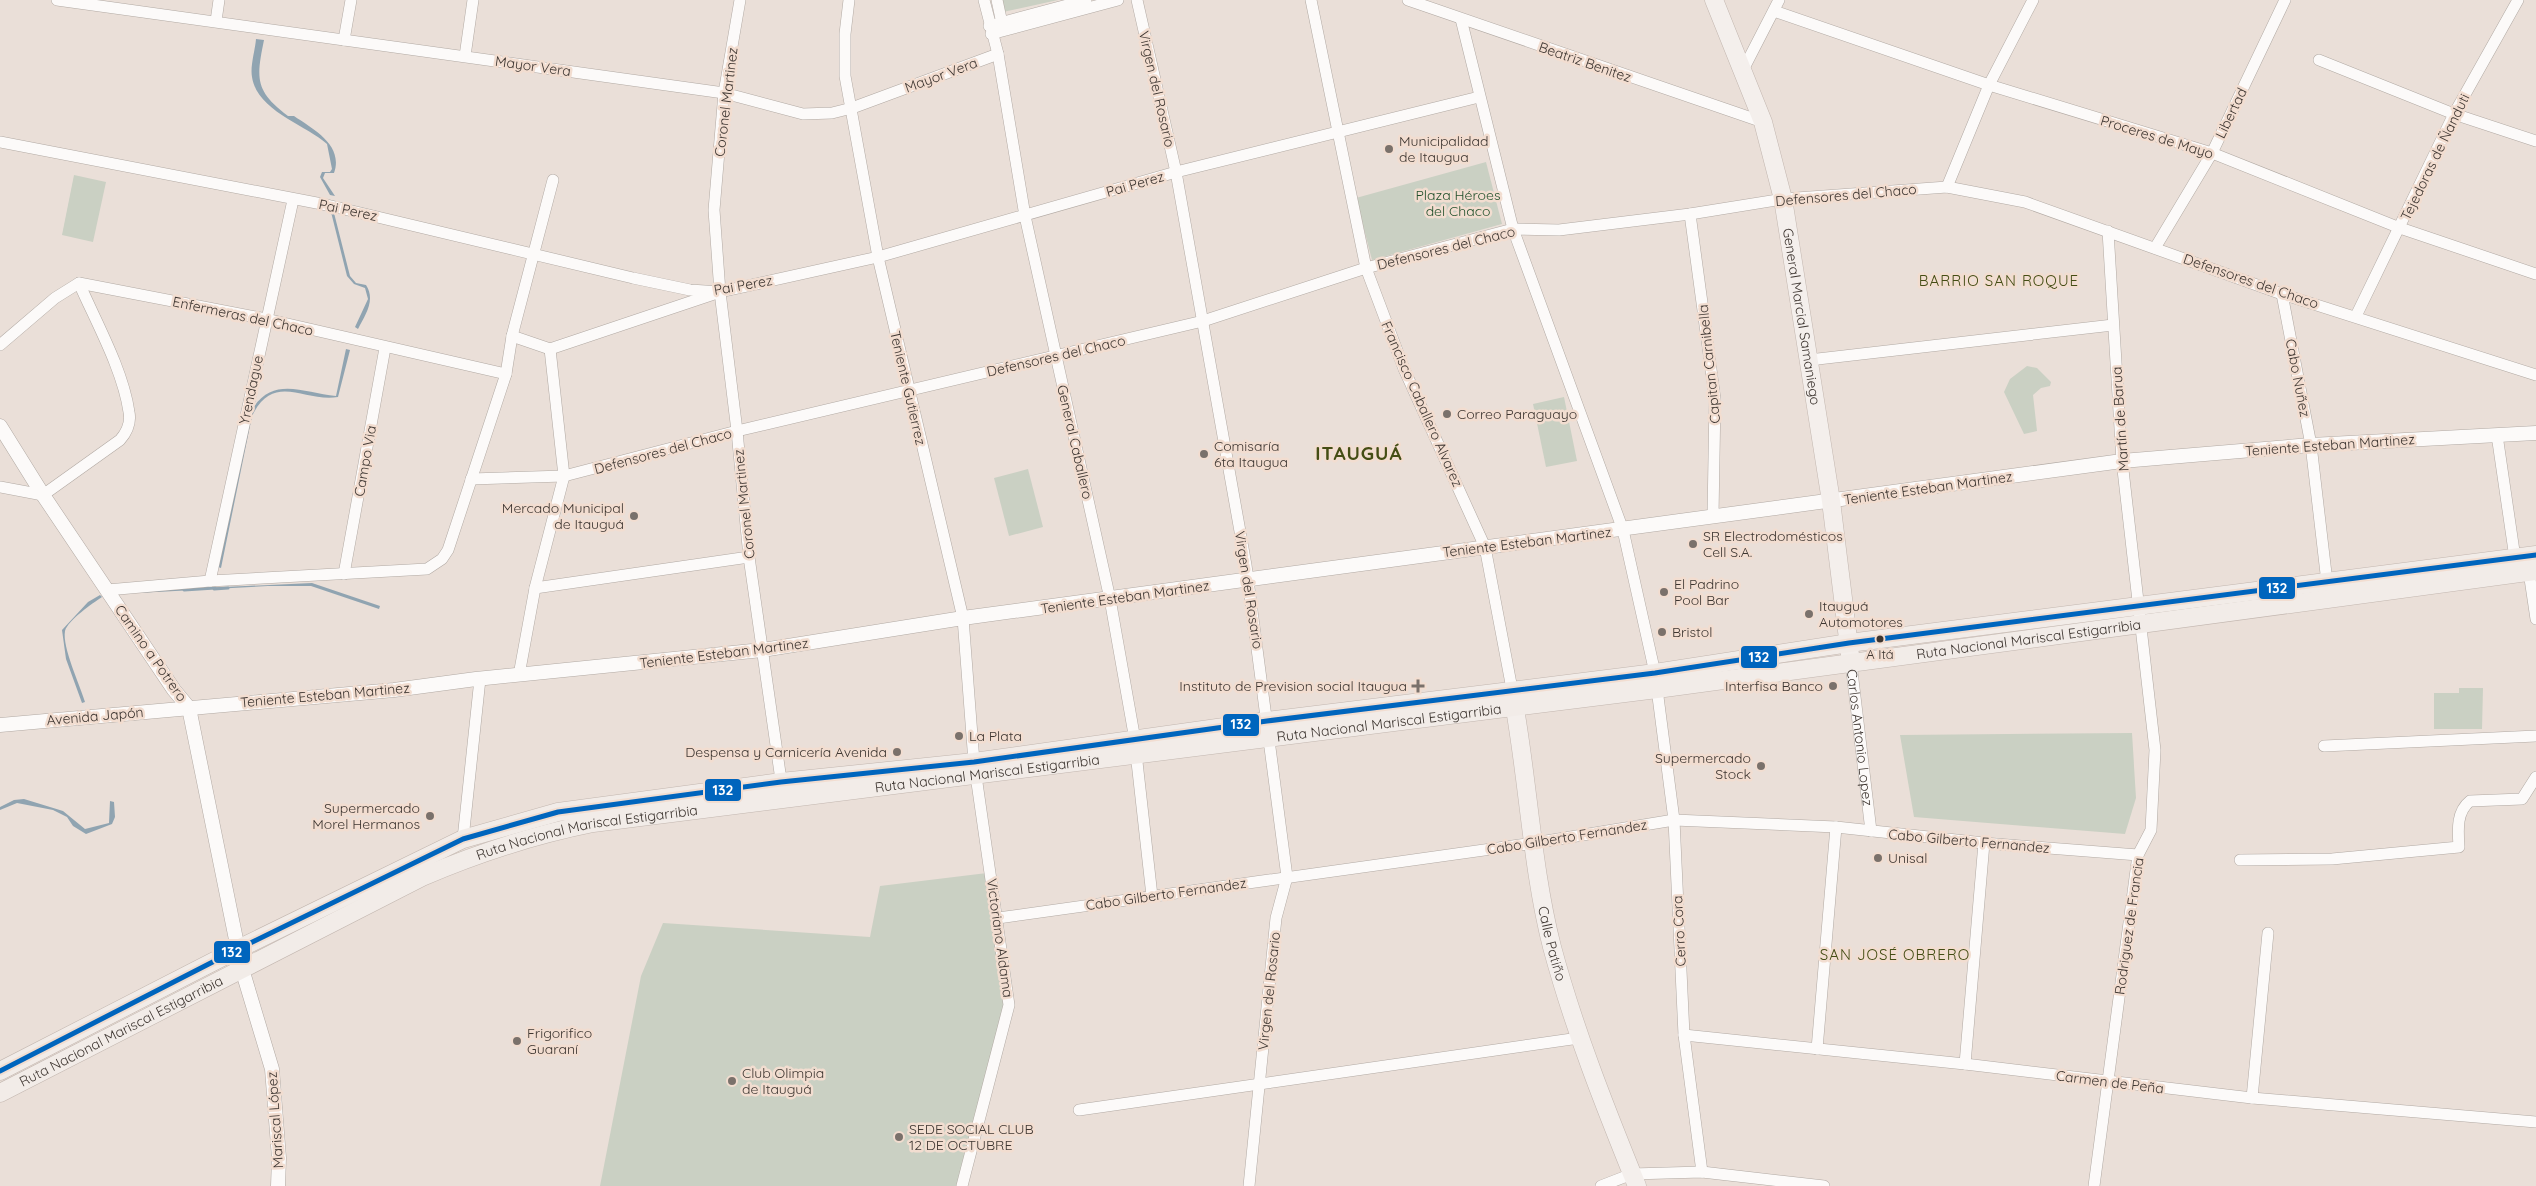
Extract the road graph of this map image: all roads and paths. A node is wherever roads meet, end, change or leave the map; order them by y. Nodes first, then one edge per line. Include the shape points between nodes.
1 (57, 0) edge
2 (219, 0) edge
3 (351, 0) edge
4 (473, 0) edge
5 (740, 0) edge
6 (849, 0) edge
7 (984, 0) edge
8 (997, 0) edge
9 (1086, 0) edge
10 (1118, 0) edge
11 (1137, 0) edge
12 (1311, 0) edge
13 (1408, 0) edge
14 (1714, 0) edge
15 (2033, 0) edge
16 (2285, 0) edge
17 (2518, 0) edge
18 (95, 3) edge
19 (1777, 5) edge
20 (1461, 19) junction
21 (216, 21) junction
22 (1003, 27) junction
23 (990, 30) junction
24 (344, 40) junction
25 (998, 54) junction
26 (465, 56) junction
27 (2319, 60) dead end
28 (1743, 70) junction
29 (1989, 85) junction
30 (724, 93) junction
31 (1479, 97) junction
32 (852, 108) junction
33 (2454, 114) junction
34 (1763, 122) junction
35 (1339, 133) junction
36 (2536, 141) edge
37 (0, 142) edge
38 (2212, 153) junction
39 (1176, 172) junction
40 (553, 180) dead end
41 (1947, 186) junction
42 (1783, 199) junction
43 (293, 200) junction
44 (1690, 214) junction
45 (1025, 216) junction
46 (2400, 228) junction
47 (1513, 229) junction
48 (2108, 231) junction
49 (2155, 248) junction
50 (532, 253) junction
51 (878, 257) junction
52 (1366, 268) junction
53 (2536, 274) edge
54 (79, 283) junction
55 (720, 292) junction
56 (2282, 294) junction
57 (2356, 316) junction
58 (266, 319) junction
59 (1202, 321) junction
60 (2113, 325) junction
61 (512, 336) junction
62 (0, 345) edge
63 (385, 348) junction
64 (550, 349) junction
65 (1056, 356) junction
66 (1809, 360) junction
67 (506, 374) junction
68 (2536, 375) edge
69 (909, 391) junction
70 (0, 426) edge
71 (737, 432) junction
72 (2536, 433) edge
73 (2497, 435) junction
74 (2311, 445) junction
75 (2122, 461) junction
76 (564, 476) junction
77 (471, 479) junction
78 (0, 487) edge
79 (43, 495) junction
80 (1831, 501) junction
81 (1713, 516) junction
82 (1623, 530) junction
83 (1486, 547) junction
84 (2536, 555) edge
85 (749, 557) junction
86 (2515, 558) junction
87 (2532, 571) edge
88 (344, 574) junction
89 (210, 581) junction
90 (1248, 581) junction
91 (2327, 582) junction
92 (535, 588) junction
93 (107, 590) junction
94 (1110, 599) junction
95 (2140, 616) junction
96 (963, 618) junction
97 (2536, 619) edge
98 (1849, 643) junction
99 (762, 650) junction
100 (1851, 663) junction
101 (520, 675) junction
102 (480, 679) junction
103 (1656, 681) junction
104 (1514, 697) junction
105 (189, 708) junction
106 (0, 725) edge
107 (1268, 728) junction
108 (2536, 736) edge
109 (2324, 746) dead end
110 (1136, 747) junction
111 (975, 768) junction
112 (2536, 777) edge
113 (781, 782) junction
114 (784, 800) junction
115 (1674, 820) junction
116 (1836, 827) junction
117 (1871, 831) junction
118 (462, 839) junction
119 (1534, 842) junction
120 (1984, 843) junction
121 (2138, 855) junction
122 (2240, 860) dead end
123 (1287, 877) junction
124 (1152, 896) junction
125 (998, 918) junction
126 (2268, 933) dead end
127 (237, 949) junction
128 (242, 969) junction
129 (1684, 1035) junction
130 (1579, 1038) junction
131 (1817, 1049) junction
132 (1965, 1064) junction
133 (0, 1071) edge
134 (2107, 1082) junction
135 (1260, 1084) junction
136 (0, 1092) edge
137 (2252, 1098) junction
138 (1079, 1110) dead end
139 (2536, 1122) edge
140 (1702, 1172) junction
141 (1635, 1180) edge
142 (278, 1186) edge
143 (962, 1186) edge
144 (1249, 1186) edge
145 (1601, 1186) edge
146 (1824, 1186) edge
147 (2094, 1186) edge

1 - 18 street, Mayor Vera
2 - 21 street
3 - 24 street
4 - 26 street
5 - 30 street, Coronel Martinez
6 - 32 street, Teniente Gutierrez via 845,76
7 - 23 street, General Caballero
8 - 22 street, General Caballero
9 - 22 street
10 - 22 street
11 - 39 street, Virgen del Rosario
12 - 35 street, Francisco Caballero Alvarez
13 - 20 street, Beatriz Benitez
14 - 28 main road, General Marcial Samaniego
15 - 29 street
16 - 38 street, Libertad
17 - 33 street, Tejedoras de Ñanduti
18 - 21 street, Mayor Vera
19 - 28 street
19 - 29 street, Proceres de Mayo
20 - 31 street, Cerro Cora
20 - 34 street, Beatriz Benitez
21 - 24 street, Mayor Vera
22 - 23 street
22 - 25 street, General Caballero
23 - 25 street, General Caballero
24 - 26 street, Mayor Vera
25 - 32 street, Mayor Vera
25 - 45 street, General Caballero
26 - 30 street, Mayor Vera
27 - 33 street
28 - 34 main road, General Marcial Samaniego
29 - 38 street, Proceres de Mayo
29 - 41 street
30 - 32 street, Mayor Vera via 803,114 832,113
30 - 55 street, Coronel Martinez via 714,210
31 - 35 street, Pai Perez
31 - 47 street, Cerro Cora
32 - 51 street, Teniente Gutierrez
33 - 36 street
33 - 46 street, Tejedoras de Ñanduti
34 - 42 main road, General Marcial Samaniego
35 - 39 street, Pai Perez
35 - 52 street, Francisco Caballero Alvarez
37 - 43 street, Pai Perez
38 - 46 street, Proceres de Mayo
38 - 49 street, Libertad
39 - 45 street, Pai Perez
39 - 59 street, Virgen del Rosario
40 - 50 street
41 - 42 street, Defensores del Chaco
41 - 48 street, Defensores del Chaco via 2025,202
42 - 44 street, Defensores del Chaco
42 - 66 main road, General Marcial Samaniego
43 - 50 street, Pai Perez via 347,209
43 - 58 street, Yrendague
44 - 47 street, Defensores del Chaco via 1559,230
44 - 81 street, Capitan Carnibella via 1715,399
45 - 51 street, Pai Perez
45 - 65 street, General Caballero
46 - 53 street, Proceres de Mayo
46 - 57 street, Tejedoras de Ñanduti
47 - 52 street, Defensores del Chaco
47 - 82 street, Cerro Cora
48 - 49 street, Defensores del Chaco
48 - 60 street, Martín de Barua
49 - 56 street, Defensores del Chaco
50 - 55 street, Pai Perez via 690,290
50 - 61 street
51 - 55 street, Pai Perez
51 - 69 street, Teniente Gutierrez
52 - 59 street, Defensores del Chaco
52 - 83 street, Francisco Caballero Alvarez via 1404,369
54 - 58 street, Enfermeras del Chaco
54 - 62 street via 55,298
54 - 79 street via 116,368 130,414 129,424 120,440
55 - 64 street
55 - 71 street, Coronel Martinez
56 - 57 street, Defensores del Chaco
56 - 74 street, Cabo Nuñez
57 - 68 street, Defensores del Chaco
58 - 63 street, Enfermeras del Chaco
58 - 89 street, Yrendague
59 - 65 street, Defensores del Chaco
59 - 90 street, Virgen del Rosario
60 - 66 street
60 - 75 street, Martín de Barua
61 - 64 street
61 - 67 street
63 - 67 street, Enfermeras del Chaco
63 - 88 street, Campo Via
64 - 76 street
65 - 69 street, Defensores del Chaco
65 - 94 street, General Caballero
66 - 80 main road, General Marcial Samaniego
67 - 77 street
69 - 71 street, Defensores del Chaco
69 - 96 street, Teniente Gutierrez
70 - 79 street, Camino a Potrero
71 - 76 street, Defensores del Chaco
71 - 85 street, Coronel Martinez
72 - 73 street, Teniente Esteban Martinez
73 - 74 street, Teniente Esteban Martinez
73 - 86 street
74 - 75 street, Teniente Esteban Martinez
74 - 91 street, Cabo Nuñez
75 - 80 street, Teniente Esteban Martinez
75 - 95 street, Martín de Barua
76 - 77 street, Defensores del Chaco
76 - 92 street
77 - 88 street via 448,550 433,566
78 - 79 street
79 - 93 street, Camino a Potrero
80 - 81 street, Teniente Esteban Martinez
80 - 98 main road, General Marcial Samaniego
81 - 82 street, Teniente Esteban Martinez
82 - 83 street, Teniente Esteban Martinez
82 - 103 street, Cerro Cora
83 - 90 street, Teniente Esteban Martinez
83 - 104 street, Francisco Caballero Alvarez
84 - 86 highway, Ruta Nacional Mariscal Estigarribia
85 - 92 street
85 - 99 street, Coronel Martinez
86 - 91 highway, Ruta Nacional Mariscal Estigarribia
87 - 95 highway, Ruta Nacional Mariscal Estigarribia
87 - 97 street
88 - 89 street
89 - 93 street
90 - 94 street, Teniente Esteban Martinez
90 - 107 street, Virgen del Rosario
91 - 95 highway, Ruta Nacional Mariscal Estigarribia
92 - 101 street
93 - 105 street, Camino a Potrero
94 - 96 street, Teniente Esteban Martinez
94 - 110 street, General Caballero
95 - 98 highway, Ruta Nacional Mariscal Estigarribia
95 - 100 highway, Ruta Nacional Mariscal Estigarribia
95 - 121 street, Rodriguez de Francia via 2155,750 2151,830
96 - 99 street, Teniente Esteban Martinez
96 - 111 street, Teniente Gutierrez
98 - 100 main road, Carlos Antonio Lopez
98 - 103 highway, Ruta Nacional Mariscal Estigarribia
99 - 101 street, Teniente Esteban Martinez
99 - 113 street, Coronel Martinez
100 - 103 highway, Ruta Nacional Mariscal Estigarribia
100 - 117 street, Carlos Antonio Lopez
101 - 102 street, Teniente Esteban Martinez
102 - 105 street, Teniente Esteban Martinez
102 - 118 street
103 - 104 highway, Ruta Nacional Mariscal Estigarribia
103 - 115 street, Cerro Cora
104 - 107 highway, Ruta Nacional Mariscal Estigarribia
104 - 119 main road, Calle Patiño
105 - 106 street, Avenida Japón
105 - 127 street, Camino a Potrero
107 - 110 highway, Ruta Nacional Mariscal Estigarribia
107 - 123 street, Virgen del Rosario
108 - 109 street
110 - 111 highway, Ruta Nacional Mariscal Estigarribia
110 - 124 street, General Caballero
111 - 113 highway, Ruta Nacional Mariscal Estigarribia
111 - 114 highway, Ruta Nacional Mariscal Estigarribia
111 - 125 street, Victoriano Aldama
112 - 122 street via 2522,799 2470,801 2464,805 2458,823 2460,847 2332,859
113 - 114 street, Coronel Martinez
113 - 118 highway, Ruta Nacional Mariscal Estigarribia via 590,806
114 - 128 highway, Ruta Nacional Mariscal Estigarribia via 593,823 517,840 422,877
115 - 116 street, Cabo Gilberto Fernandez
115 - 119 street, Cabo Gilberto Fernandez
115 - 129 street, Cerro Cora
116 - 117 street, Cabo Gilberto Fernandez
116 - 131 street
117 - 120 street, Cabo Gilberto Fernandez
118 - 127 highway, Ruta Nacional Mariscal Estigarribia
119 - 123 street, Cabo Gilberto Fernandez
119 - 130 main road, Calle Patiño via 1552,945
120 - 121 street, Cabo Gilberto Fernandez
120 - 132 street
121 - 134 street, Rodriguez de Francia
123 - 124 street, Cabo Gilberto Fernandez
123 - 135 street, Virgen del Rosario via 1276,918
124 - 125 street, Cabo Gilberto Fernandez
125 - 143 street, Victoriano Aldama via 1009,1005
126 - 137 street
127 - 128 street, Camino a Potrero
127 - 133 highway, Ruta Nacional Mariscal Estigarribia
128 - 136 highway, Ruta Nacional Mariscal Estigarribia
128 - 142 street, Mariscal López via 272,1068
129 - 131 street, Carmen de Peña
129 - 140 street, Cerro Cora
130 - 135 street
130 - 141 main road, Calle Patiño
131 - 132 street, Carmen de Peña
132 - 134 street, Carmen de Peña
134 - 137 street, Carmen de Peña
134 - 147 street, Rodriguez de Francia
135 - 138 street
135 - 144 street, Virgen del Rosario
137 - 139 street, Carmen de Peña
140 - 141 street
140 - 146 street
141 - 145 street

